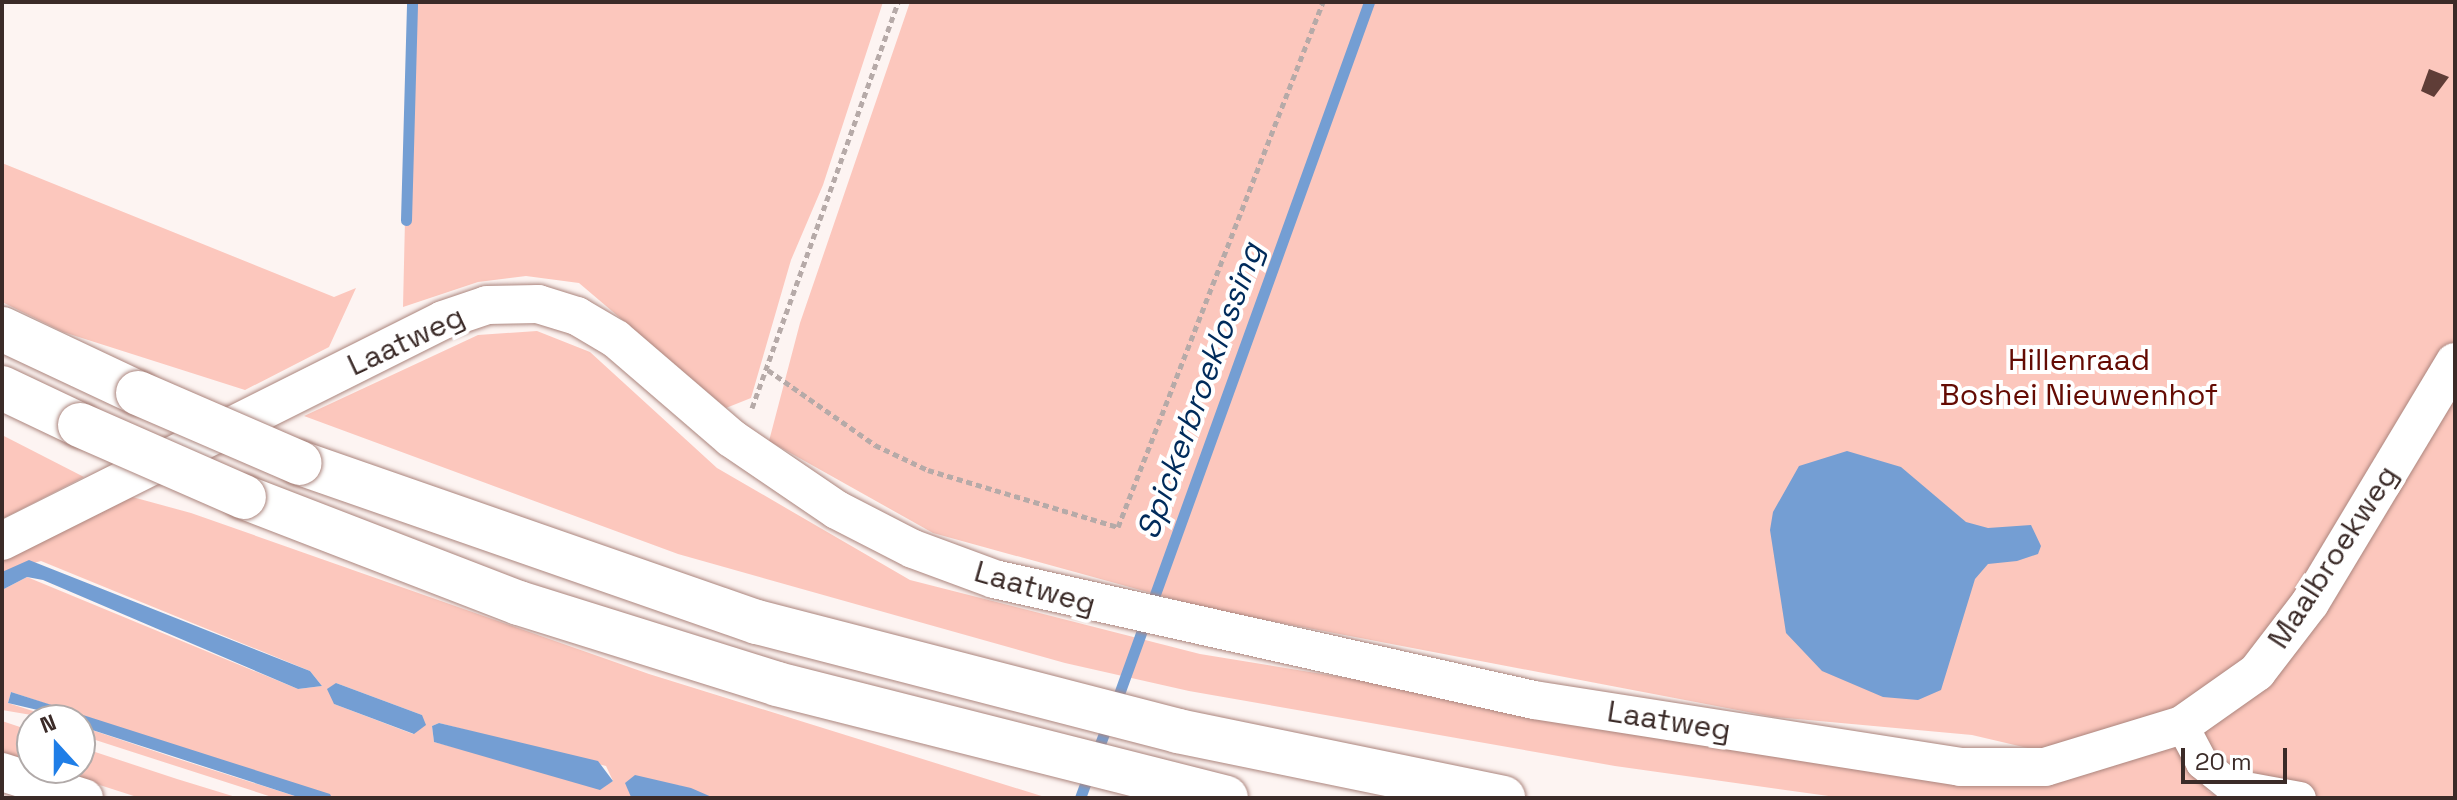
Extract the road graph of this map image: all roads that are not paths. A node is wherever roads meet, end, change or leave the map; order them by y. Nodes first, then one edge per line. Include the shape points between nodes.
1 (2, 329) edge
2 (2455, 362) edge
3 (2, 388) edge
4 (2, 541) edge
5 (2182, 725) junction
6 (2, 772) edge
7 (84, 798) edge
8 (1226, 798) edge
9 (1503, 798) edge
10 (2300, 798) edge

1 - 9 highway, bridge via 300,463 757,622 1178,731
2 - 5 street, Maalbroekweg via 2310,603 2257,672
3 - 8 highway, bridge via 244,497 519,603 777,684
4 - 5 street, Laatweg via 429,327 487,305 538,304 577,316 616,339 731,438 837,510 913,549 994,579 1091,604 1534,700 1960,767 2045,767
5 - 10 street via 2202,763 2229,785
6 - 7 street

